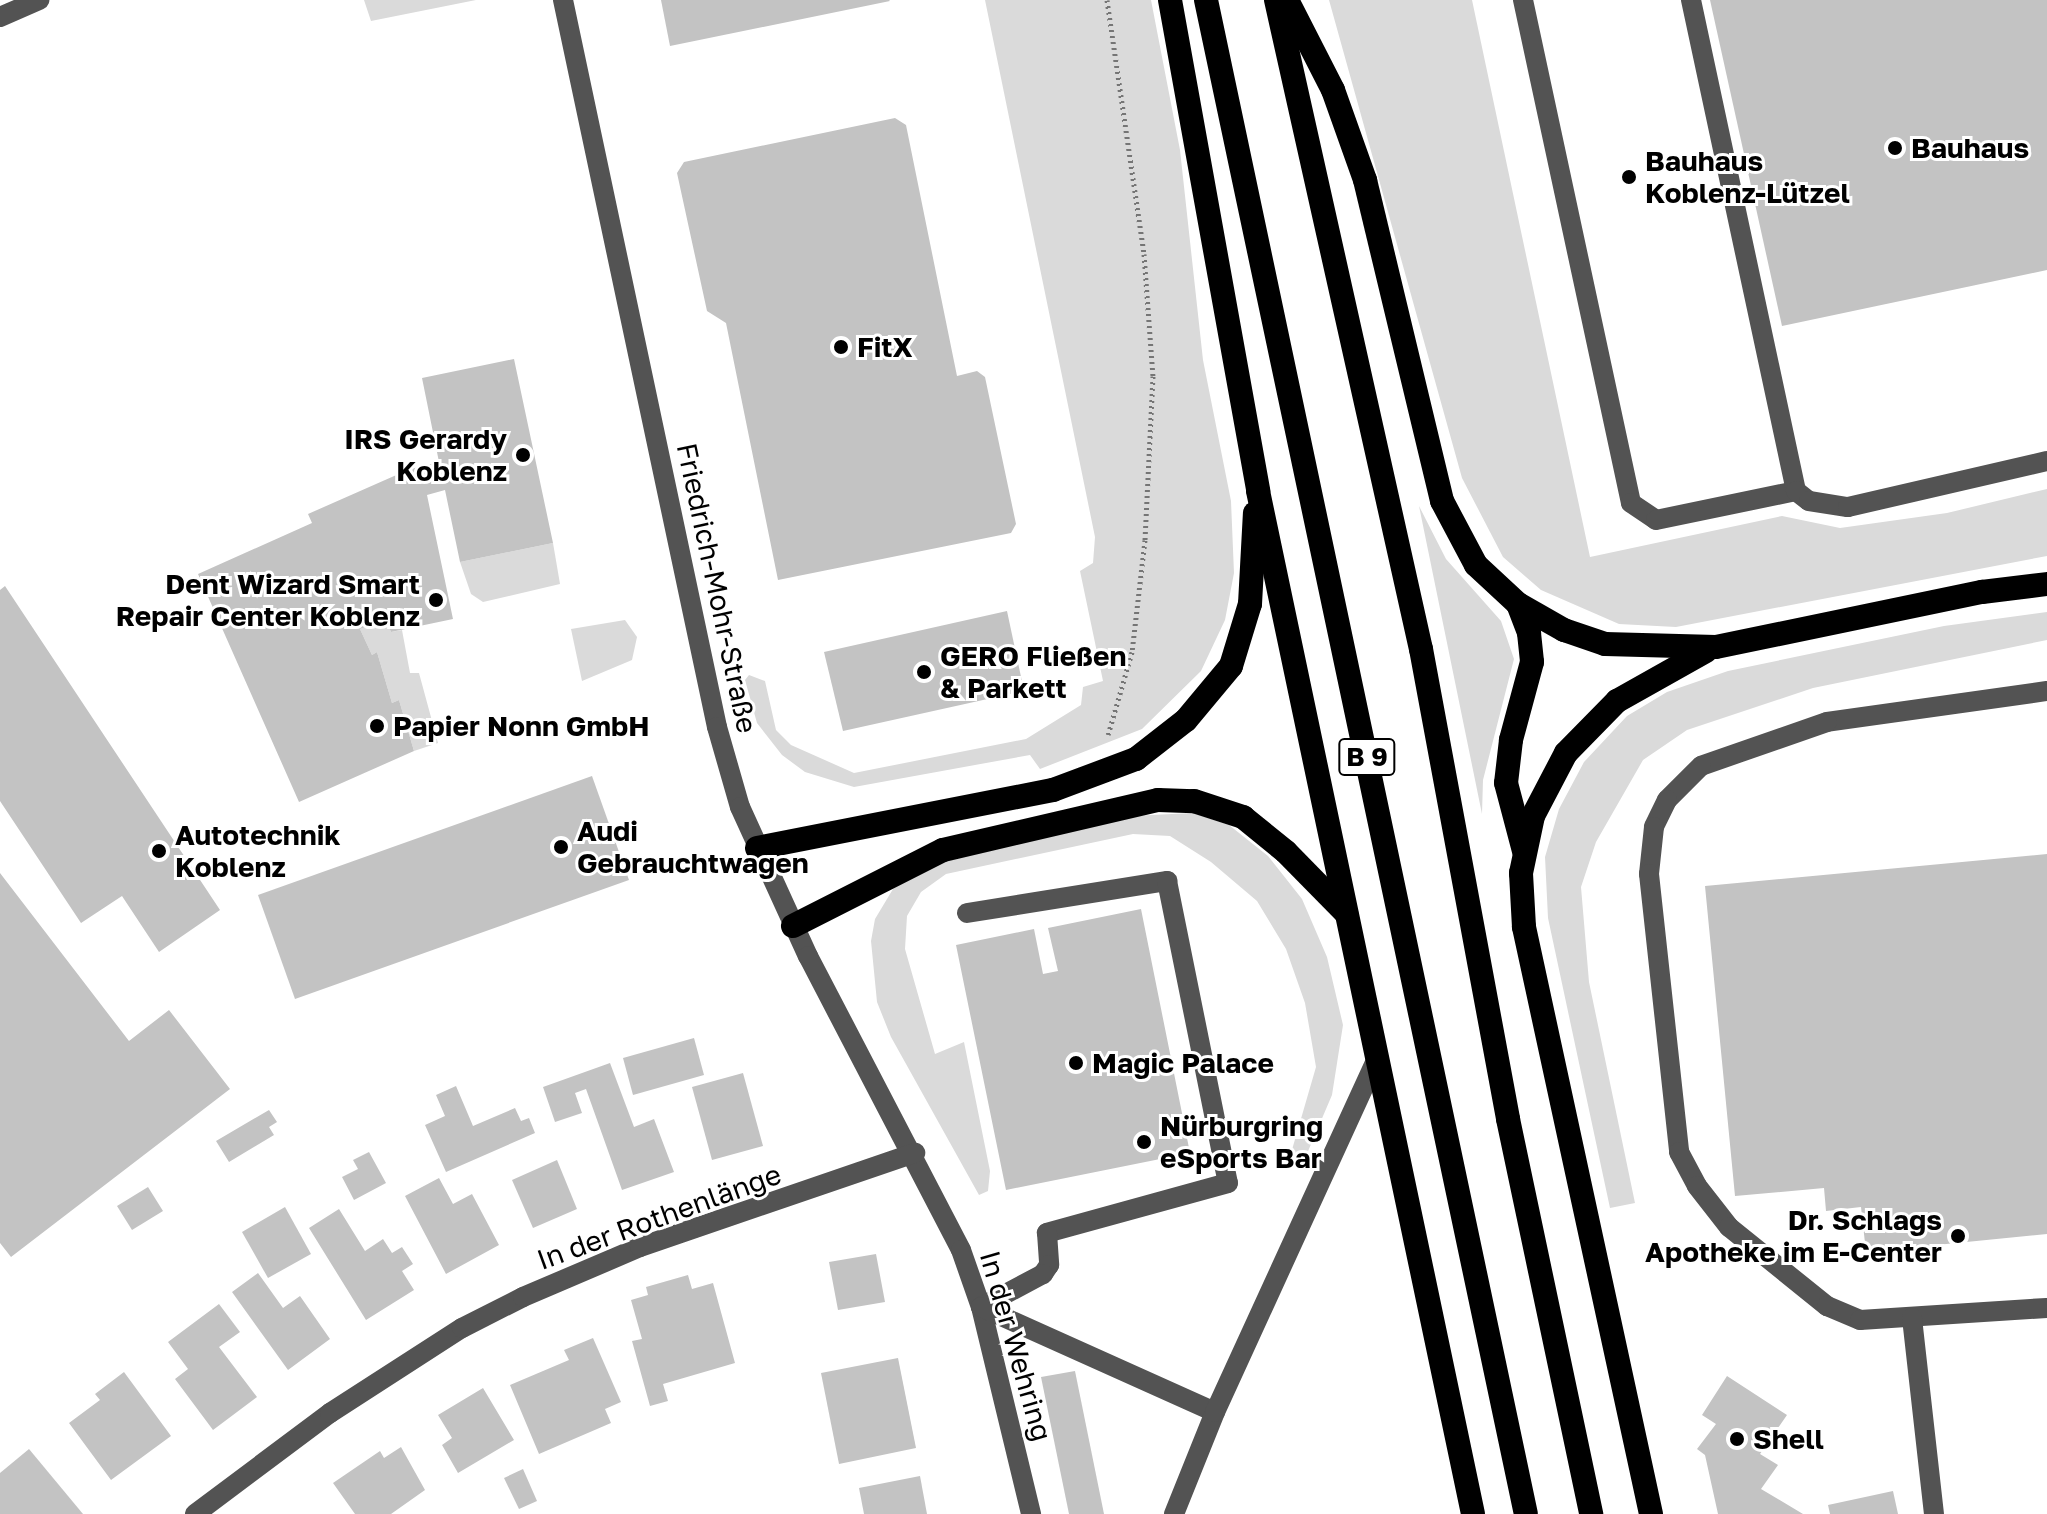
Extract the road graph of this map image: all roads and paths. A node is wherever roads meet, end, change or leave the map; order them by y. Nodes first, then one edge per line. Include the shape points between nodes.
1 (39, 0) edge
2 (563, 0) edge
3 (1107, 0) edge
4 (1170, 0) edge
5 (1206, 0) edge
6 (1276, 0) edge
7 (1287, 0) edge
8 (1523, 0) edge
9 (1691, 0) edge
10 (0, 17) edge
11 (2047, 461) edge
12 (1258, 491) junction
13 (1796, 491) junction
14 (2047, 584) edge
15 (1518, 604) junction
16 (1716, 647) junction
17 (2047, 691) edge
18 (1115, 770) junction
19 (757, 848) junction
20 (1524, 851) junction
21 (967, 913) dead end
22 (1347, 914) junction
23 (793, 926) junction
24 (1377, 1058) junction
25 (915, 1153) junction
26 (981, 1307) junction
27 (2047, 1308) edge
28 (1912, 1318) junction
29 (1215, 1412) junction
30 (195, 1514) edge
31 (1031, 1514) edge
32 (1174, 1514) edge
33 (1473, 1514) edge
34 (1526, 1514) edge
35 (1591, 1514) edge
36 (1651, 1514) edge
37 (1934, 1514) edge

1 - 10 street
2 - 19 street, Friedrich-Mohr-Straße via 717,727
3 - 18 path via 1144,254 1153,376 1145,540 1133,638 1107,741
4 - 12 highway
5 - 34 highway, B 9
6 - 35 highway, B 9 via 1421,649 1508,1119
7 - 15 highway via 1333,90 1365,180 1442,501 1476,565
8 - 13 street via 1631,503 1656,520
9 - 13 street
11 - 13 street via 1848,507 1817,504
12 - 18 highway via 1250,604 1231,666 1166,739
12 - 22 highway
14 - 16 highway via 1982,592
15 - 16 highway via 1564,630 1605,644
15 - 20 highway via 1532,662 1511,740 1506,783
16 - 20 highway via 1635,689 1591,725 1547,783
17 - 28 street via 1872,713 1753,744 1701,766 1682,782 1654,827 1649,847 1679,1152 1686,1170 1737,1235 1827,1306 1860,1320
18 - 19 highway via 1053,790
19 - 23 street, Friedrich-Mohr-Straße
20 - 36 highway via 1524,927
21 - 26 street via 1167,881 1228,1183 1047,1233 1049,1265 1043,1274
22 - 23 highway via 1243,817 1194,801 1158,800 943,850
22 - 24 highway
23 - 25 street, Friedrich-Mohr-Straße
24 - 29 street
24 - 33 highway
25 - 26 street, In der Wehring via 961,1250
25 - 30 street, In der Rothenlänge via 640,1247 523,1297 356,1396
26 - 29 street
26 - 31 street, In der Wehring
27 - 28 street
28 - 37 street
29 - 32 street

